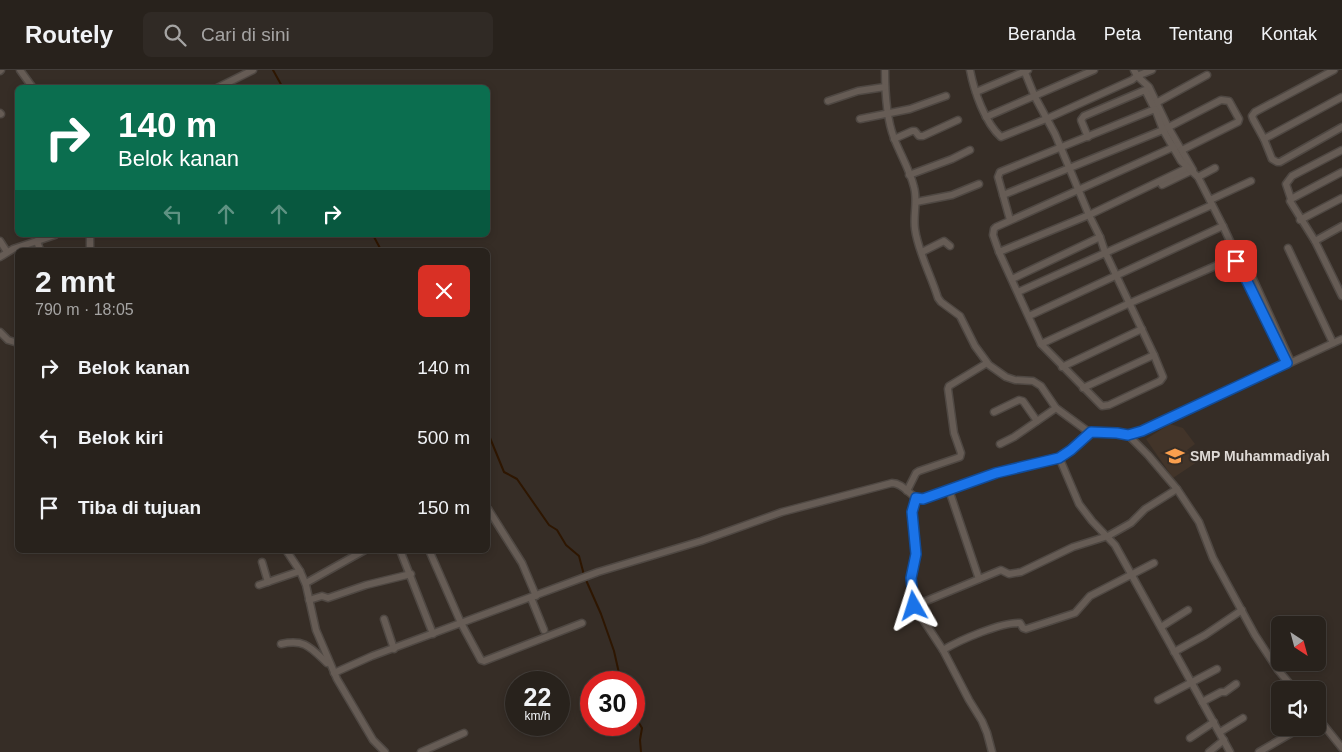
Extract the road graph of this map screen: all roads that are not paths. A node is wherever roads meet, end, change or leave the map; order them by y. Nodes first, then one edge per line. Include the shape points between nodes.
1 (20, 70) edge
2 (253, 70) edge
3 (885, 70) edge
4 (970, 70) edge
5 (1026, 70) edge
6 (1094, 70) edge
7 (1152, 70) edge
8 (1334, 70) edge
9 (1207, 75) dead end
10 (1136, 76) edge
11 (31, 85) edge
12 (223, 85) edge
13 (881, 87) junction
14 (1147, 88) junction
15 (976, 92) junction
16 (946, 96) dead end
17 (1035, 96) junction
18 (1342, 96) edge
19 (828, 101) dead end
20 (1156, 106) junction
21 (885, 114) junction
22 (986, 117) junction
23 (860, 119) dead end
24 (1046, 119) junction
25 (958, 120) dead end
26 (1342, 127) edge
27 (1165, 128) junction
28 (1088, 137) junction
29 (894, 139) junction
30 (1264, 139) junction
31 (1060, 148) junction
32 (1178, 148) junction
33 (970, 150) dead end
34 (1342, 150) edge
35 (1069, 168) junction
36 (1216, 168) dead end
37 (1190, 169) junction
38 (1342, 172) edge
39 (909, 175) junction
40 (1198, 177) junction
41 (1251, 181) dead end
42 (979, 184) dead end
43 (1079, 190) junction
44 (1004, 195) junction
45 (1342, 198) edge
46 (1291, 199) junction
47 (916, 202) junction
48 (1211, 203) junction
49 (1090, 216) junction
50 (1010, 220) junction
51 (1300, 220) junction
52 (1223, 226) junction
53 (1342, 226) edge
54 (44, 237) edge
55 (1100, 237) junction
56 (0, 241) edge
57 (37, 241) junction
58 (1315, 242) junction
59 (950, 246) dead end
60 (18, 248) edge
61 (39, 248) edge
62 (1288, 248) dead end
63 (15, 249) edge
64 (7, 252) junction
65 (922, 252) junction
66 (999, 252) junction
67 (1105, 252) junction
68 (1235, 252) junction
69 (0, 257) edge
70 (1229, 260) junction
71 (1239, 262) junction
72 (1117, 277) junction
73 (1012, 279) junction
74 (1018, 292) junction
75 (1342, 296) edge
76 (1130, 303) junction
77 (1029, 316) junction
78 (1142, 329) junction
79 (0, 332) edge
80 (1342, 339) edge
81 (15, 342) edge
82 (1333, 343) junction
83 (1041, 344) junction
84 (1154, 355) junction
85 (1289, 362) junction
86 (987, 363) junction
87 (1062, 367) junction
88 (1083, 388) junction
89 (1056, 408) junction
90 (994, 412) dead end
91 (1037, 421) junction
92 (1091, 432) junction
93 (1128, 435) junction
94 (1000, 444) dead end
95 (1059, 458) junction
96 (1177, 489) junction
97 (949, 490) junction
98 (908, 491) junction
99 (916, 498) junction
100 (490, 513) edge
101 (1108, 536) junction
102 (288, 553) edge
103 (360, 553) edge
104 (404, 553) edge
105 (430, 553) edge
106 (262, 562) dead end
107 (1154, 563) dead end
108 (300, 570) junction
109 (411, 574) junction
110 (1132, 574) junction
111 (979, 579) junction
112 (268, 582) junction
113 (306, 584) junction
114 (259, 586) dead end
115 (533, 597) junction
116 (309, 600) junction
117 (914, 606) junction
118 (1188, 610) dead end
119 (1242, 610) junction
120 (384, 619) dead end
121 (461, 623) junction
122 (582, 623) dead end
123 (1161, 627) junction
124 (544, 630) dead end
125 (433, 634) junction
126 (281, 644) dead end
127 (394, 649) junction
128 (943, 650) junction
129 (1174, 652) junction
130 (330, 665) junction
131 (1217, 669) dead end
132 (334, 673) junction
133 (1287, 681) edge
134 (1191, 682) junction
135 (1236, 684) dead end
136 (1158, 700) dead end
137 (1202, 702) junction
138 (1243, 718) dead end
139 (1214, 722) junction
140 (1326, 728) edge
141 (1220, 732) junction
142 (464, 733) dead end
143 (1286, 736) edge
144 (1190, 738) dead end
145 (1224, 740) junction
146 (1342, 748) edge
147 (385, 752) edge
148 (421, 752) edge
149 (992, 752) edge
150 (1208, 752) edge
151 (1230, 752) edge
152 (1259, 752) edge

1 - 11 street
2 - 12 street
3 - 13 street
4 - 15 street
5 - 15 street
5 - 17 street
6 - 17 street
7 - 10 street
8 - 30 street via 1253,114
9 - 20 street
10 - 14 street
10 - 24 street
13 - 19 street
13 - 21 street
14 - 20 street
14 - 28 street via 1082,118
15 - 22 street
16 - 21 street
17 - 22 street
17 - 24 street
18 - 30 street
20 - 27 street
20 - 28 street
21 - 23 street
21 - 29 street
22 - 24 street via 1001,137
24 - 31 street
25 - 29 street via 923,136 912,131
26 - 30 street via 1280,162 1272,158
27 - 32 street
27 - 32 street via 1221,100 1232,104 1238,122
27 - 35 street
28 - 31 street
29 - 39 street
31 - 35 street
31 - 44 street via 1000,172 998,177
32 - 37 street
32 - 43 street
33 - 39 street
34 - 46 street via 1292,176 1286,184
35 - 43 street
35 - 44 street
36 - 40 street
37 - 40 street
37 - 49 street
38 - 46 street
39 - 47 street via 914,184
40 - 48 street
41 - 48 street
42 - 47 street via 952,195
43 - 49 street
43 - 50 street
44 - 50 street
45 - 51 street
46 - 51 street
47 - 65 street via 914,219
48 - 52 street
48 - 67 street
49 - 55 street
49 - 66 street
50 - 66 street via 996,226 992,232
51 - 58 street
52 - 68 street
52 - 72 street
53 - 58 street
54 - 57 street
55 - 67 street
55 - 73 street
56 - 64 street
57 - 60 street
57 - 61 street
58 - 75 street
59 - 65 street via 944,241
62 - 82 street
63 - 64 street
64 - 69 street
65 - 86 street via 938,298 960,316
66 - 73 street
67 - 72 street
67 - 74 street
68 - 70 street via 1230,254
68 - 71 street
70 - 71 street
70 - 76 street
71 - 85 street via 1249,270
72 - 76 street
72 - 77 street
73 - 74 street
74 - 77 street
76 - 78 street
76 - 83 street
77 - 83 street
78 - 84 street
78 - 87 street
79 - 81 street
80 - 82 street
82 - 85 street
83 - 87 street
84 - 88 street
84 - 88 street via 1163,374 1162,380 1105,407
85 - 93 street
86 - 89 street via 1006,377 1032,381 1041,386
86 - 98 street via 948,389 960,457 919,471
87 - 88 street
89 - 91 street
89 - 92 street
90 - 91 street via 1023,400
91 - 94 street
92 - 93 street
92 - 95 street
93 - 96 street
95 - 97 street via 996,473
95 - 101 street via 1079,504
96 - 101 street
96 - 119 street via 1199,522 1213,558
97 - 99 street via 923,499
97 - 111 street
98 - 99 street
98 - 115 street via 898,483 892,483 782,512 607,569
99 - 117 street via 912,512 916,554 911,578
100 - 115 street via 522,563
101 - 110 street
101 - 111 street via 1074,547 1021,572 1009,574 1001,570
102 - 108 street
103 - 113 street
104 - 109 street
105 - 121 street
106 - 112 street
107 - 110 street
108 - 112 street
108 - 113 street
109 - 116 street via 328,598 322,596
109 - 125 street
110 - 123 street
110 - 128 street via 1090,596 1072,615 1026,629 1020,623 1011,623
111 - 117 street
112 - 114 street
113 - 116 street
115 - 121 street
115 - 124 street
116 - 130 street via 316,630
117 - 128 street
118 - 123 street
119 - 129 street
119 - 133 street
120 - 127 street
121 - 122 street via 482,661
121 - 125 street
123 - 129 street
125 - 127 street
126 - 130 street via 296,641 306,645
127 - 132 street
128 - 149 street via 982,721
129 - 134 street
130 - 132 street
131 - 134 street
132 - 147 street via 372,740
134 - 136 street
134 - 137 street
135 - 137 street
137 - 139 street
138 - 141 street
139 - 141 street
139 - 144 street
140 - 146 street
141 - 145 street
142 - 148 street
143 - 152 street
145 - 150 street
145 - 151 street

